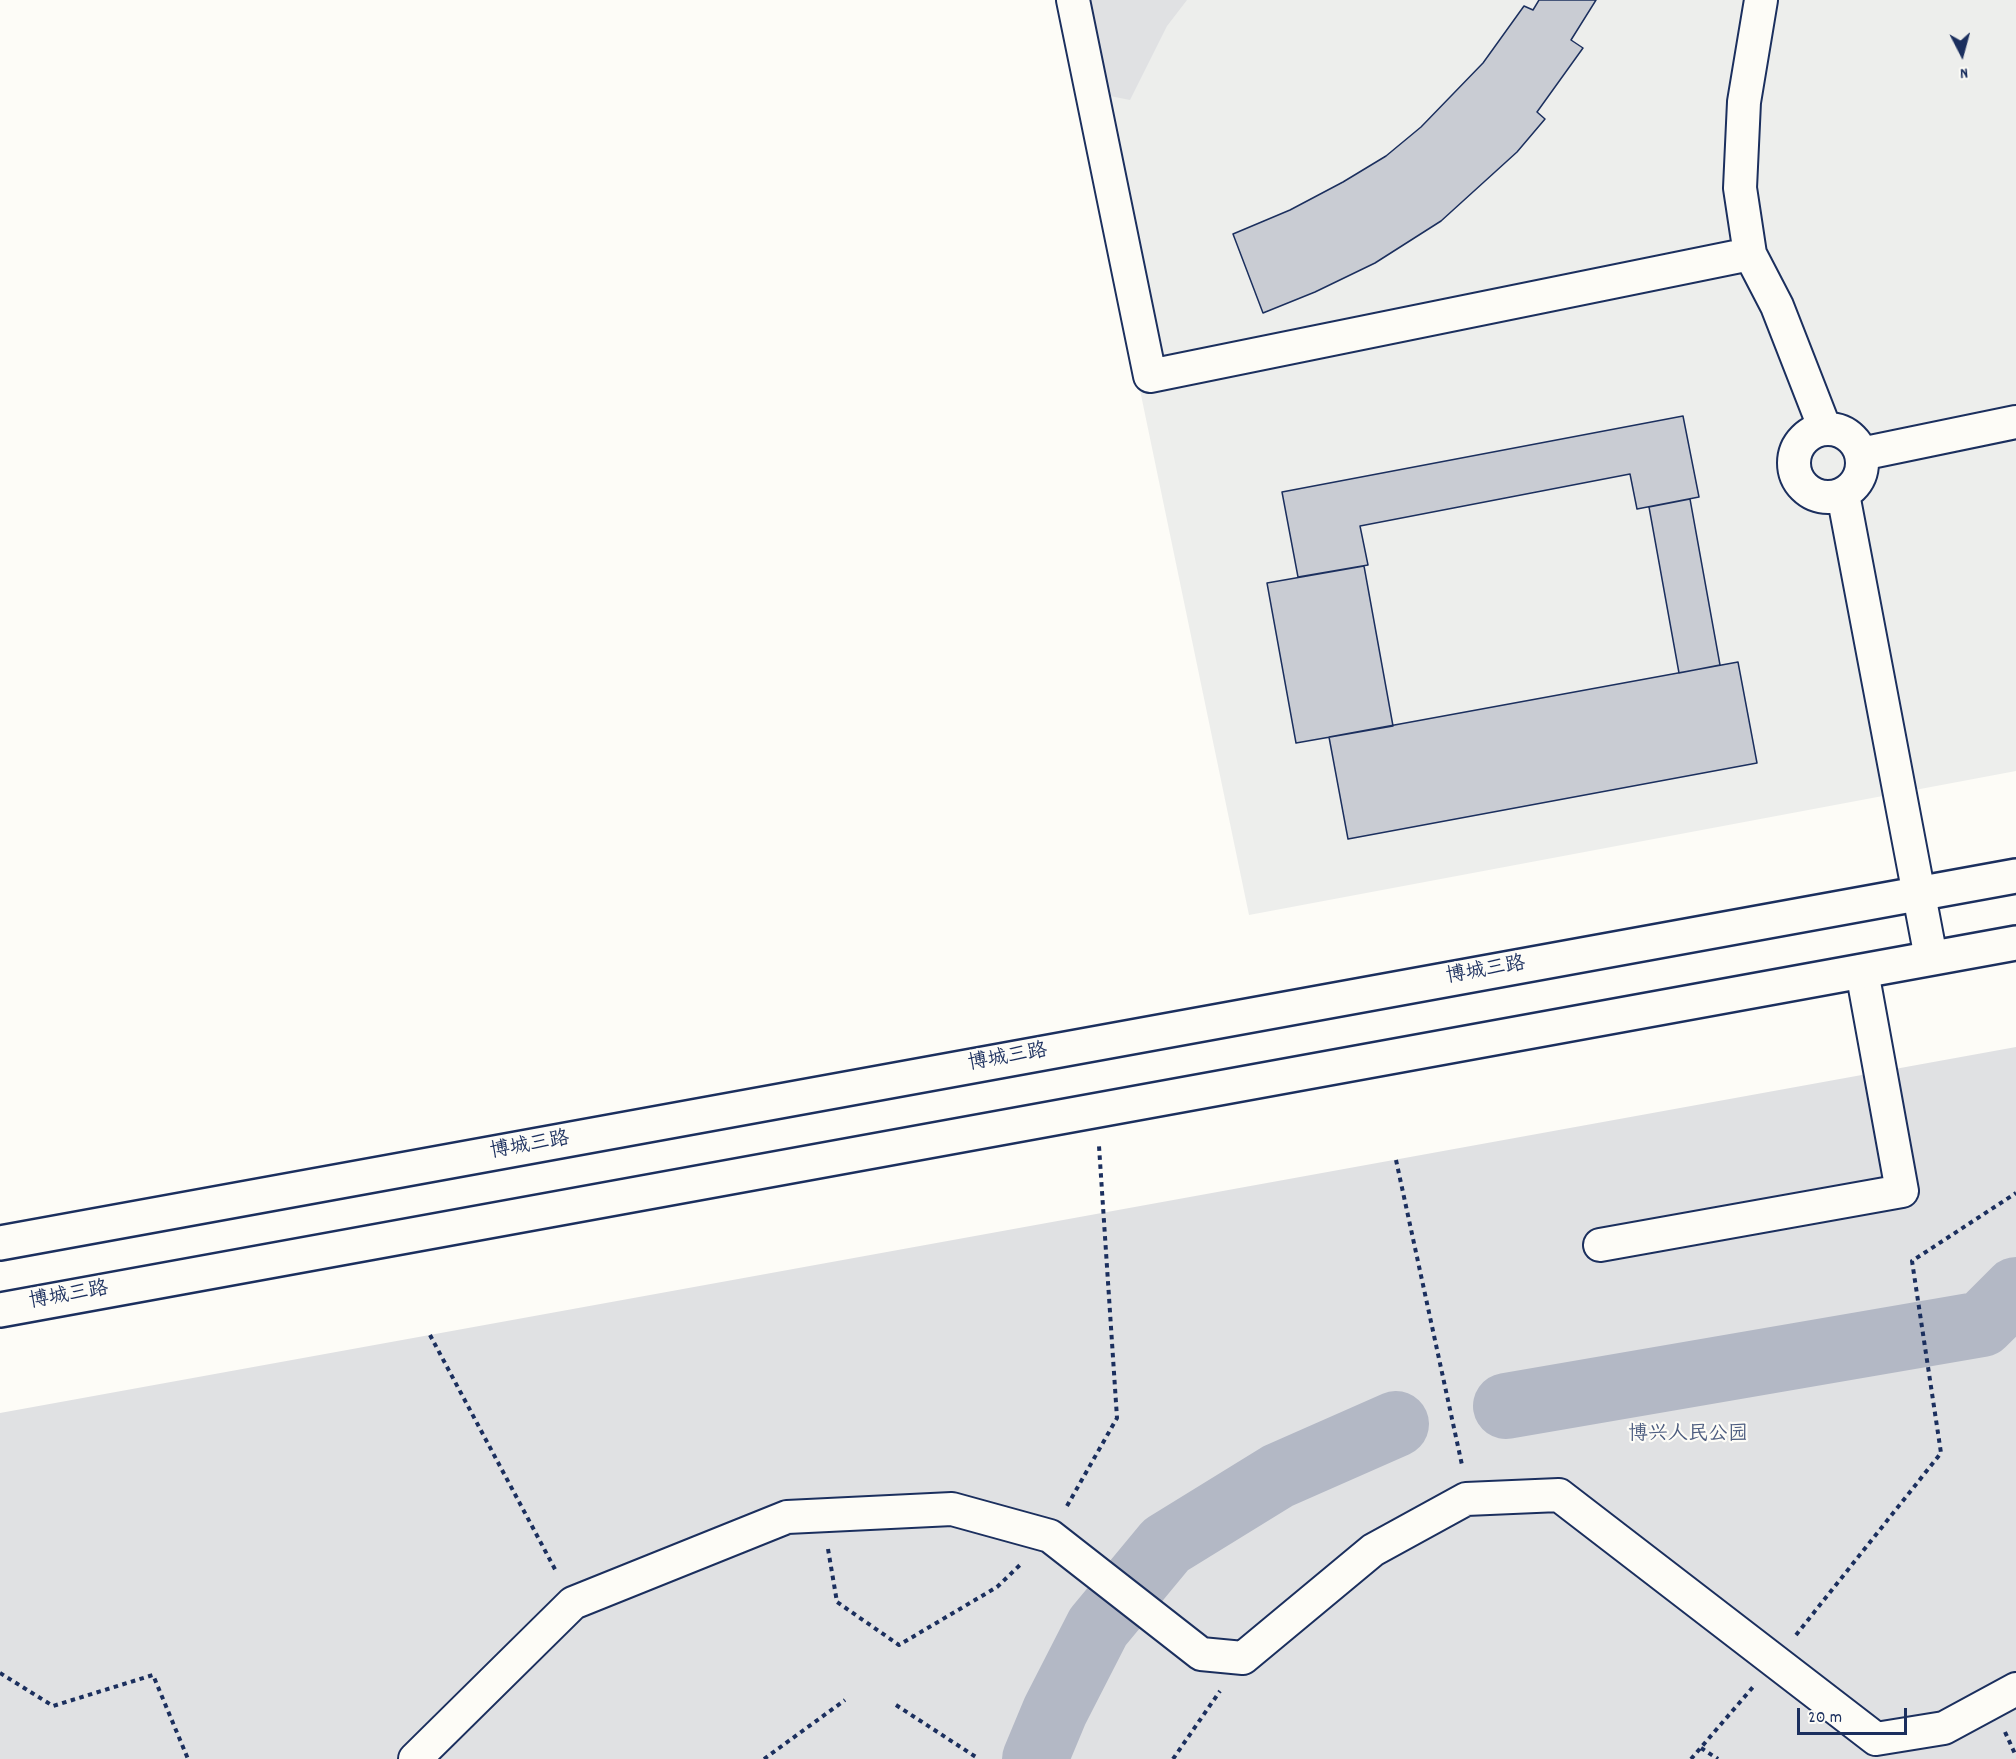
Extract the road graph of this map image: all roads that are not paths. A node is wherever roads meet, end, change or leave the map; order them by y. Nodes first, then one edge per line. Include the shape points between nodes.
1 (1072, 0) edge
2 (1761, 0) edge
3 (1750, 254) junction
4 (2016, 422) edge
5 (1825, 429) junction
6 (1861, 454) junction
7 (1843, 494) junction
8 (2016, 876) edge
9 (1918, 894) junction
10 (2016, 943) edge
11 (1931, 958) junction
12 (1862, 971) junction
13 (0, 1243) edge
14 (1600, 1245) dead end
15 (0, 1310) edge
16 (2016, 1689) edge
17 (415, 1759) edge

1 - 3 street via 1150,376
2 - 3 street via 1744,102 1740,188
3 - 5 street via 1777,306
4 - 6 street
5 - 6 street via 1853,439
5 - 7 street via 1800,442 1793,465 1796,476 1811,494
6 - 7 street via 1860,477
7 - 9 street
8 - 9 main road, 博城三路
9 - 11 street
9 - 13 main road, 博城三路
10 - 11 main road, 博城三路
11 - 12 main road, 博城三路
12 - 14 street via 1902,1191
12 - 15 main road, 博城三路
16 - 17 street via 1944,1728 1876,1739 1559,1495 1466,1499 1373,1550 1243,1658 1201,1654 1050,1536 952,1509 787,1517 573,1603

